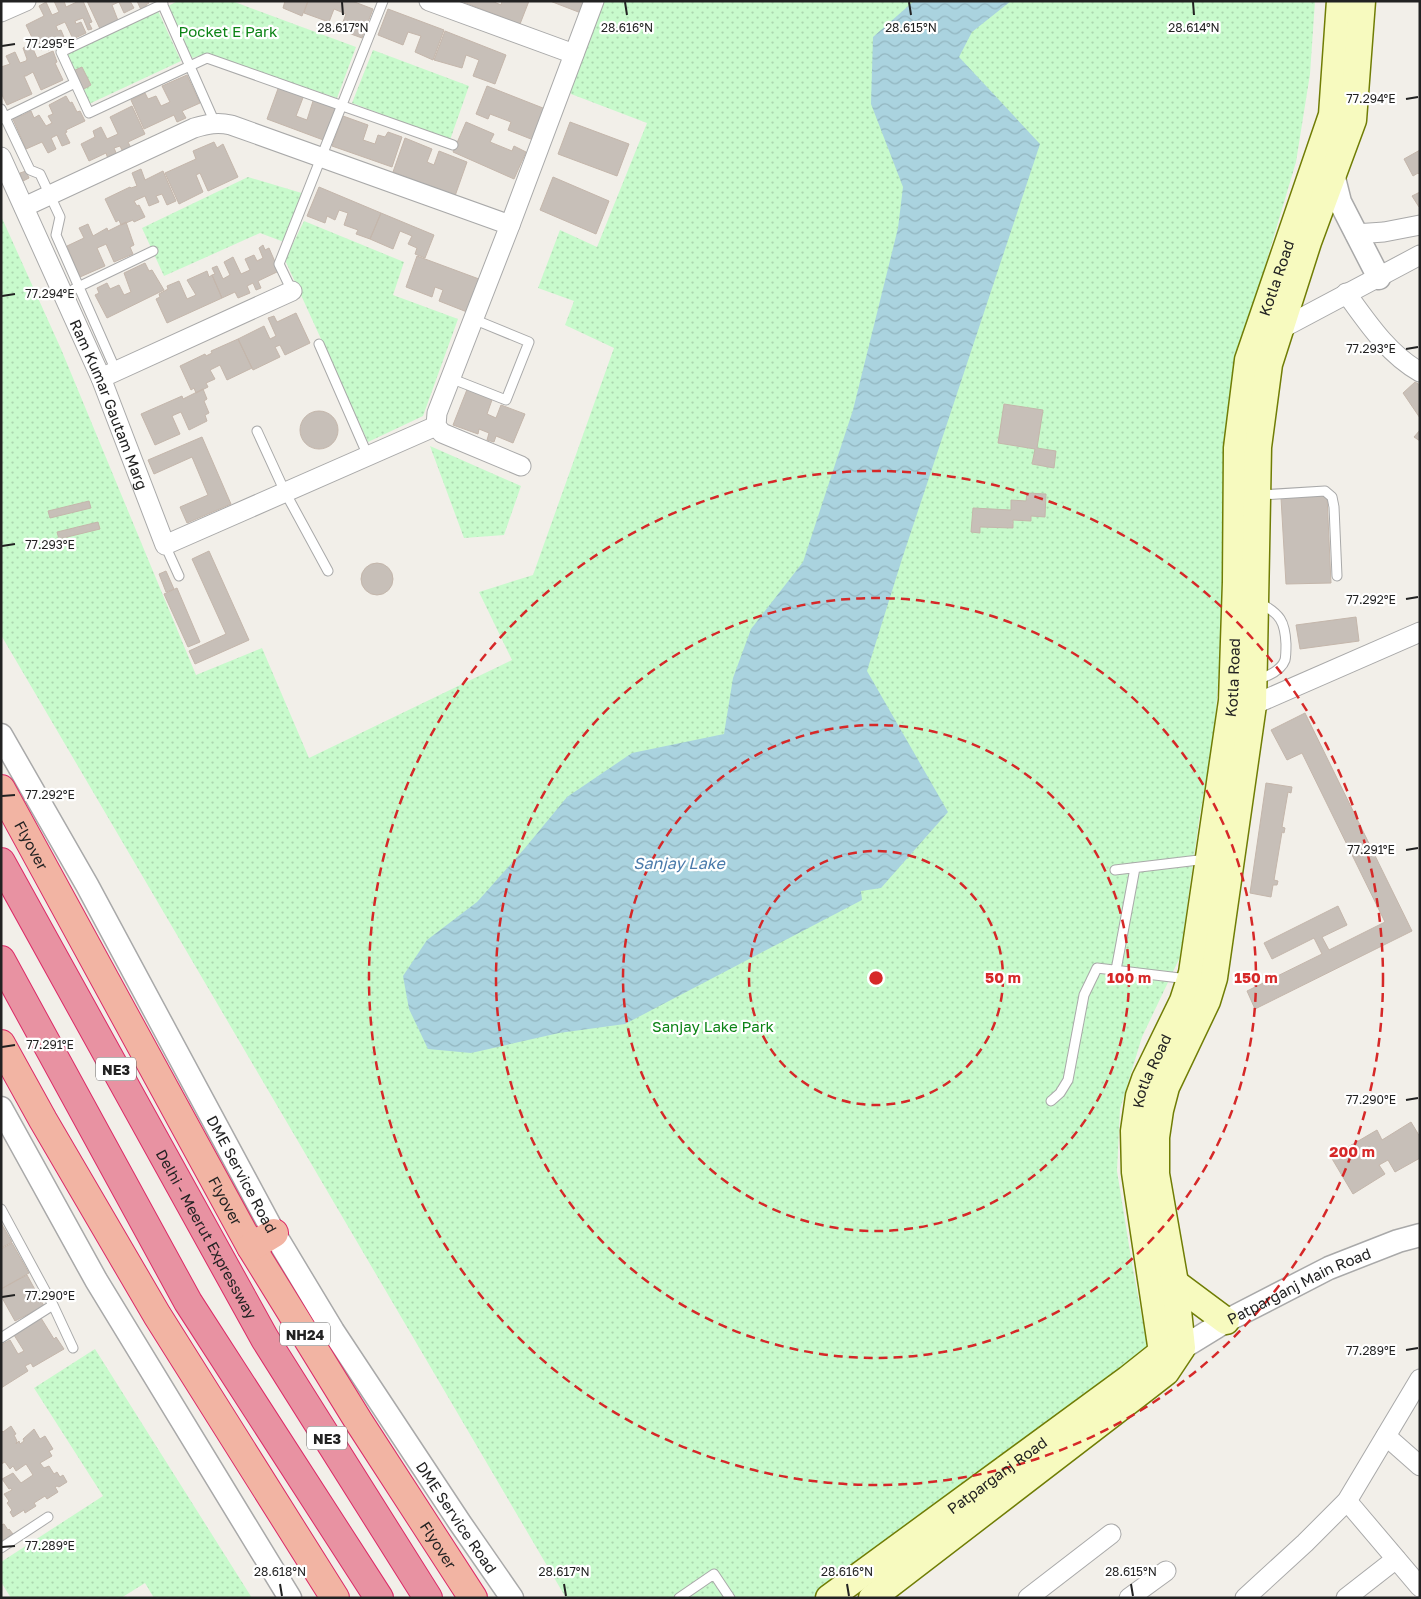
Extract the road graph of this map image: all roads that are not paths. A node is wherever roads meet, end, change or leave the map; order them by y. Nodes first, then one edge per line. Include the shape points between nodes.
1 (26, 1) edge
2 (383, 1) edge
3 (429, 1) edge
4 (594, 1) edge
5 (1340, 1) edge
6 (1362, 1) edge
7 (162, 3) edge
8 (1, 12) edge
9 (574, 54) junction
10 (190, 65) junction
11 (75, 83) junction
12 (343, 106) junction
13 (2, 115) edge
14 (216, 123) junction
15 (453, 145) dead end
16 (1, 157) edge
17 (322, 158) junction
18 (1334, 174) junction
19 (50, 195) junction
20 (24, 207) junction
21 (510, 225) junction
22 (1420, 225) edge
23 (1356, 234) junction
24 (153, 251) dead end
25 (1420, 255) edge
26 (1379, 278) junction
27 (70, 291) junction
28 (292, 291) joint
29 (1346, 293) junction
30 (473, 319) junction
31 (1280, 329) junction
32 (1254, 343) junction
33 (318, 344) dead end
34 (1420, 372) edge
35 (108, 375) junction
36 (450, 378) junction
37 (436, 426) junction
38 (257, 431) dead end
39 (368, 456) junction
40 (521, 466) dead end
41 (285, 492) junction
42 (1257, 495) junction
43 (165, 545) junction
44 (328, 571) dead end
45 (179, 576) dead end
46 (1337, 576) dead end
47 (1420, 632) edge
48 (1253, 693) junction
49 (1, 735) edge
50 (1, 789) edge
51 (1210, 859) junction
52 (1, 862) edge
53 (1135, 868) junction
54 (1115, 870) dead end
55 (1, 960) edge
56 (1116, 970) junction
57 (1190, 980) junction
58 (1, 1044) edge
59 (1051, 1101) dead end
60 (1, 1108) edge
61 (1, 1209) edge
62 (1420, 1235) edge
63 (262, 1240) junction
64 (1175, 1282) junction
65 (53, 1306) junction
66 (1226, 1321) junction
67 (1, 1338) edge
68 (73, 1348) dead end
69 (1172, 1350) junction
70 (1420, 1379) edge
71 (1386, 1436) junction
72 (1420, 1466) edge
73 (1347, 1501) junction
74 (48, 1517) dead end
75 (1111, 1534) dead end
76 (1, 1548) edge
77 (1396, 1559) junction
78 (1166, 1571) dead end
79 (1420, 1587) edge
80 (290, 1598) edge
81 (335, 1598) edge
82 (379, 1598) edge
83 (428, 1598) edge
84 (473, 1598) edge
85 (512, 1598) edge
86 (679, 1598) edge
87 (730, 1598) edge
88 (829, 1598) edge
89 (872, 1598) edge
90 (1028, 1598) edge
91 (1129, 1598) edge
92 (1245, 1598) edge
93 (1346, 1598) edge

1 - 8 street
2 - 12 lane
3 - 9 street
4 - 9 street
5 - 32 main road, Kotla Road via 1332,115
6 - 18 main road, Kotla Road via 1354,120
7 - 10 lane
7 - 11 lane via 61,52
9 - 21 street
10 - 11 lane via 89,113
10 - 12 lane via 207,58
10 - 14 lane
11 - 13 lane
12 - 15 lane
12 - 17 lane
13 - 19 lane via 30,170 40,174
14 - 17 street
14 - 19 street via 194,128
16 - 20 street, Ram Kumar Gautam Marg
17 - 21 street
17 - 28 lane via 279,264
18 - 23 street via 1340,202
18 - 31 main road, Kotla Road
19 - 20 street
19 - 27 lane via 60,217 56,234
20 - 27 street, Ram Kumar Gautam Marg
21 - 30 street
22 - 23 street
23 - 26 street
24 - 27 lane
25 - 26 street
26 - 29 street
27 - 35 street, Ram Kumar Gautam Marg
28 - 35 street
29 - 31 street
29 - 34 street via 1372,329 1406,364
30 - 36 street
30 - 36 lane via 529,342 526,350 506,400
31 - 32 street
31 - 42 main road, Kotla Road via 1269,364 1258,447
32 - 51 main road, Kotla Road via 1248,360 1237,448 1232,701
33 - 39 lane
35 - 43 street, Ram Kumar Gautam Marg
36 - 37 street via 437,413
37 - 39 street
37 - 40 street via 442,433
38 - 41 lane
39 - 41 street
41 - 43 street
41 - 44 lane
42 - 46 lane via 1325,491 1332,496
42 - 48 main road, Kotla Road
43 - 45 lane
47 - 48 street
48 - 64 main road, Kotla Road via 1214,978 1207,1001 1166,1087 1156,1130 1156,1174
49 - 63 street, DME Service Road via 87,885
50 - 63 highway, Flyover / NH24 via 158,1076
51 - 53 lane
51 - 57 main road, Kotla Road
52 - 83 highway, Delhi - Meerut Expressway / NE3 via 265,1339
53 - 54 lane
53 - 56 lane
55 - 82 highway, NE3 via 188,1302
56 - 57 lane
56 - 59 lane via 1097,968 1094,974 1084,995 1068,1080
57 - 69 main road, Kotla Road via 1145,1079 1134,1131 1135,1172
58 - 81 highway via 157,1316
60 - 80 street via 96,1280
61 - 65 lane
62 - 66 street, Patparganj Main Road via 1330,1268
63 - 84 highway, Flyover / NH24 via 359,1422
63 - 85 street, DME Service Road via 333,1332
64 - 66 main road
64 - 69 main road, Kotla Road
65 - 67 lane
65 - 68 lane
66 - 69 street, Patparganj Main Road
69 - 88 main road, Patparganj Road
69 - 89 main road, Patparganj Road via 1166,1372
70 - 71 street
71 - 72 street
71 - 73 street
73 - 77 street
73 - 92 street
74 - 76 lane
75 - 90 street
77 - 79 street
77 - 93 street
78 - 91 street
86 - 87 lane via 714,1574

